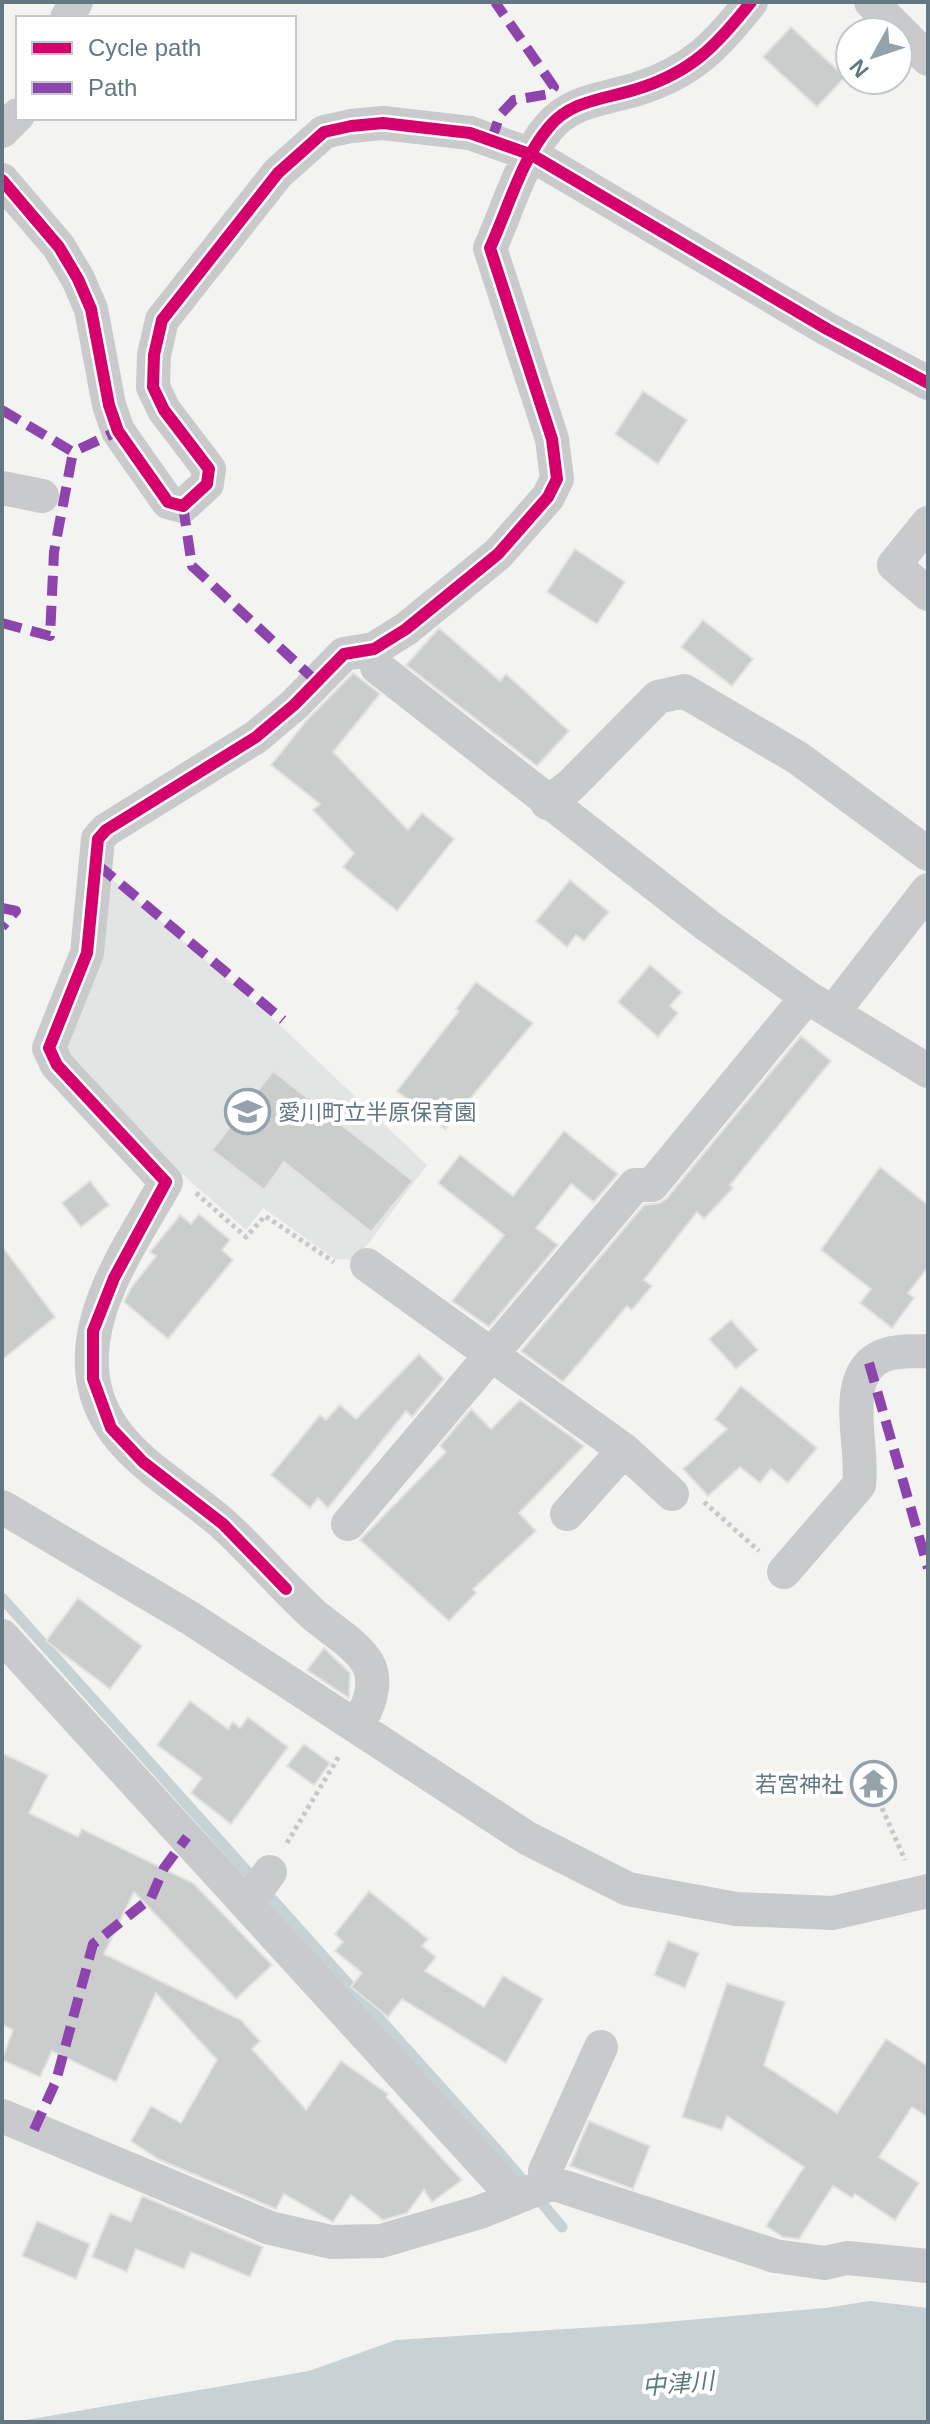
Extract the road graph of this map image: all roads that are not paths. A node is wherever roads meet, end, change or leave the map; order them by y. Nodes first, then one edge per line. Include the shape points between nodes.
1 (751, 2) edge
2 (871, 2) edge
3 (928, 59) edge
4 (532, 155) junction
5 (2, 180) edge
6 (928, 383) edge
7 (2, 488) edge
8 (42, 496) dead end
9 (928, 523) edge
10 (928, 594) edge
11 (374, 649) junction
12 (547, 803) junction
13 (928, 854) edge
14 (928, 890) edge
15 (821, 1004) junction
16 (928, 1071) edge
17 (367, 1265) road end
18 (928, 1351) edge
19 (494, 1353) junction
20 (624, 1450) junction
21 (672, 1494) road end
22 (2, 1507) edge
23 (567, 1514) dead end
24 (348, 1524) dead end
25 (784, 1572) road end
26 (2, 1636) edge
27 (357, 1727) junction
28 (270, 1872) road end
29 (924, 1893) edge
30 (248, 1903) junction
31 (601, 2047) dead end
32 (2, 2116) edge
33 (552, 2183) junction
34 (513, 2196) junction
35 (928, 2266) edge

1 - 4 street via 717,45 693,62 638,89 571,109 550,126
2 - 3 street
4 - 5 street via 470,133 383,123 324,132 278,173 162,320 153,387 209,469 207,484 183,506 168,502 118,431 91,309 78,279 59,247
4 - 6 street
4 - 11 street via 490,248 552,439 557,479 548,497 498,554
7 - 8 street
9 - 10 street via 894,565
11 - 12 street via 377,667
11 - 27 street via 344,654 256,737 98,839 87,953 49,1048 57,1065 166,1182 114,1278 93,1331 93,1379 111,1428 143,1462 223,1524 368,1664 369,1707
12 - 13 street via 658,697 684,691 798,758
12 - 15 street
14 - 15 street
15 - 16 street
15 - 19 street via 652,1185 635,1185
17 - 19 street
18 - 25 street via 886,1354 863,1370 857,1386 859,1485
19 - 20 street
19 - 24 street
20 - 21 street
20 - 23 street
22 - 27 street via 190,1618
26 - 30 street
27 - 29 street via 527,1838 628,1889 689,1902 833,1913
28 - 30 street
30 - 34 street
31 - 33 street via 545,2171
32 - 34 street via 270,2228 331,2242 381,2241 480,2212
33 - 34 street
33 - 35 street via 775,2256

